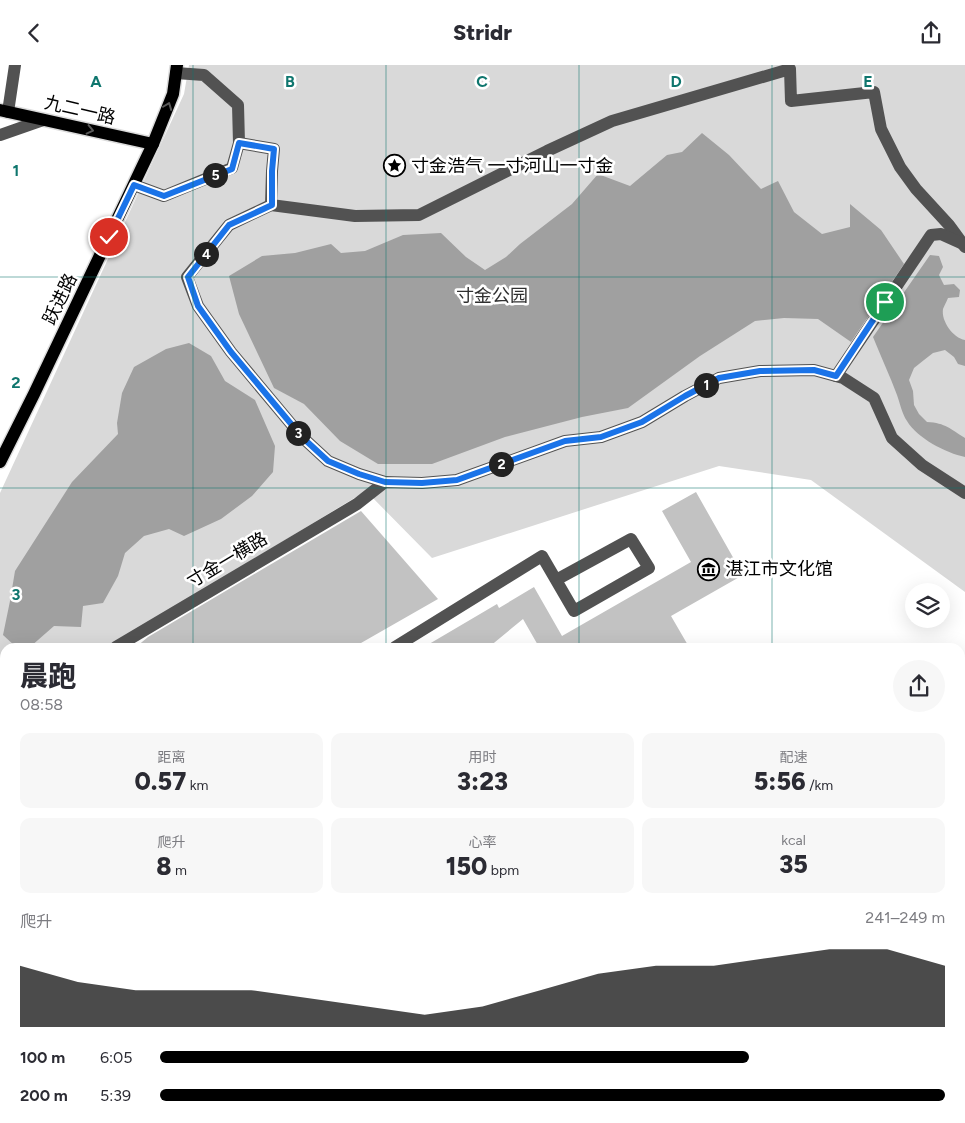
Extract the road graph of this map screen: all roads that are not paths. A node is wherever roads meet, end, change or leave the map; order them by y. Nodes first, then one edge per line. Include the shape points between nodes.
1 (14, 65) edge
2 (176, 69) edge
3 (4, 111) edge
4 (43, 119) junction
5 (0, 135) edge
6 (239, 143) junction
7 (153, 144) junction
8 (134, 185) junction
9 (272, 205) junction
10 (963, 245) edge
11 (836, 376) junction
12 (0, 462) edge
13 (385, 482) junction
14 (965, 493) edge
15 (556, 580) junction
16 (123, 643) edge
17 (401, 643) edge

1 - 3 street
2 - 6 street via 204,75 238,105
7 -> 2 main road, 跃进路 via 173,94
3 - 4 main road, 九二一路
4 - 5 street
4 -> 7 main road, 九二一路
6 - 8 street via 232,169 173,193 164,196
6 - 9 street via 274,149
7 - 8 main road, 跃进路
8 - 12 main road, 跃进路
9 - 10 street via 355,216 419,215 612,121 790,69 791,101 874,92 881,129 900,167
9 - 13 street via 229,225 188,277 198,306 231,352 302,437 328,461
10 - 11 street via 941,234 931,235
11 - 13 street via 814,370 760,371 719,378 642,422 601,437 565,441 457,480
11 - 14 street via 874,398 892,437 922,465
13 - 16 street, 寸金一横路 via 357,503
15 - 15 street via 574,611 648,568 631,539
15 - 17 street via 542,556

